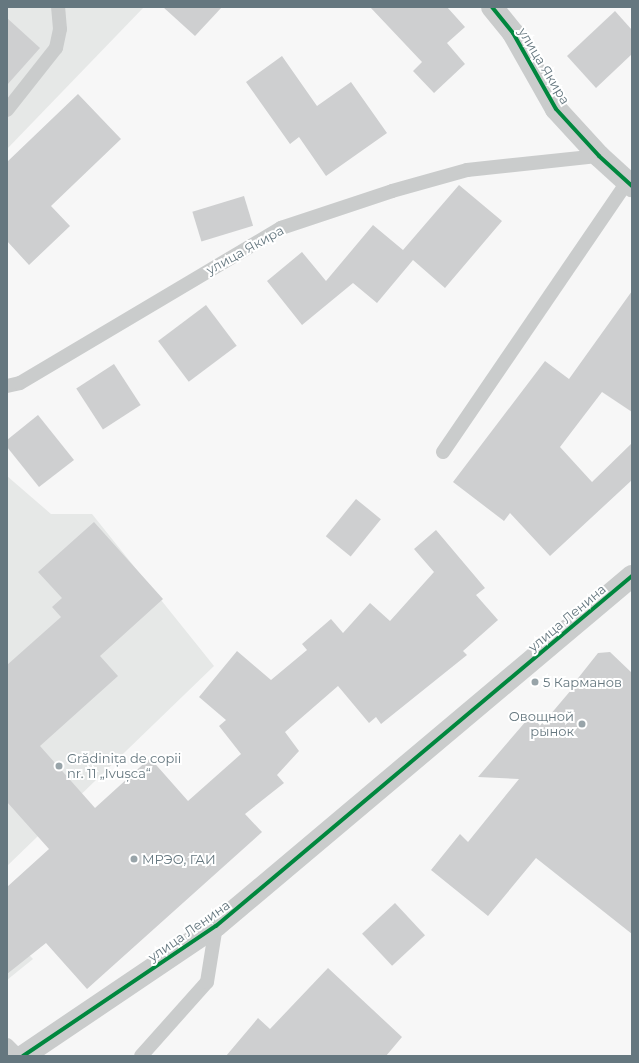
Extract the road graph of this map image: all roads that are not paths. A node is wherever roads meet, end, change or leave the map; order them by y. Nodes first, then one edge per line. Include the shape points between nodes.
1 (58, 7) edge
2 (492, 7) edge
3 (7, 110) edge
4 (599, 156) junction
5 (630, 184) edge
6 (7, 386) edge
7 (443, 452) dead end
8 (632, 576) edge
9 (216, 926) junction
10 (7, 1045) edge
11 (18, 1056) edge
12 (23, 1056) edge
13 (141, 1056) edge

1 - 3 lane via 60,29 56,48
2 - 4 street, улица Якира via 513,33 556,109
4 - 5 street, улица Якира
4 - 6 lane, улица Якира via 467,170 392,191 281,228 20,383
5 - 7 lane
8 - 9 street, улица Ленина
9 - 12 street, улица Ленина
9 - 13 lane via 207,982
10 - 11 lane

